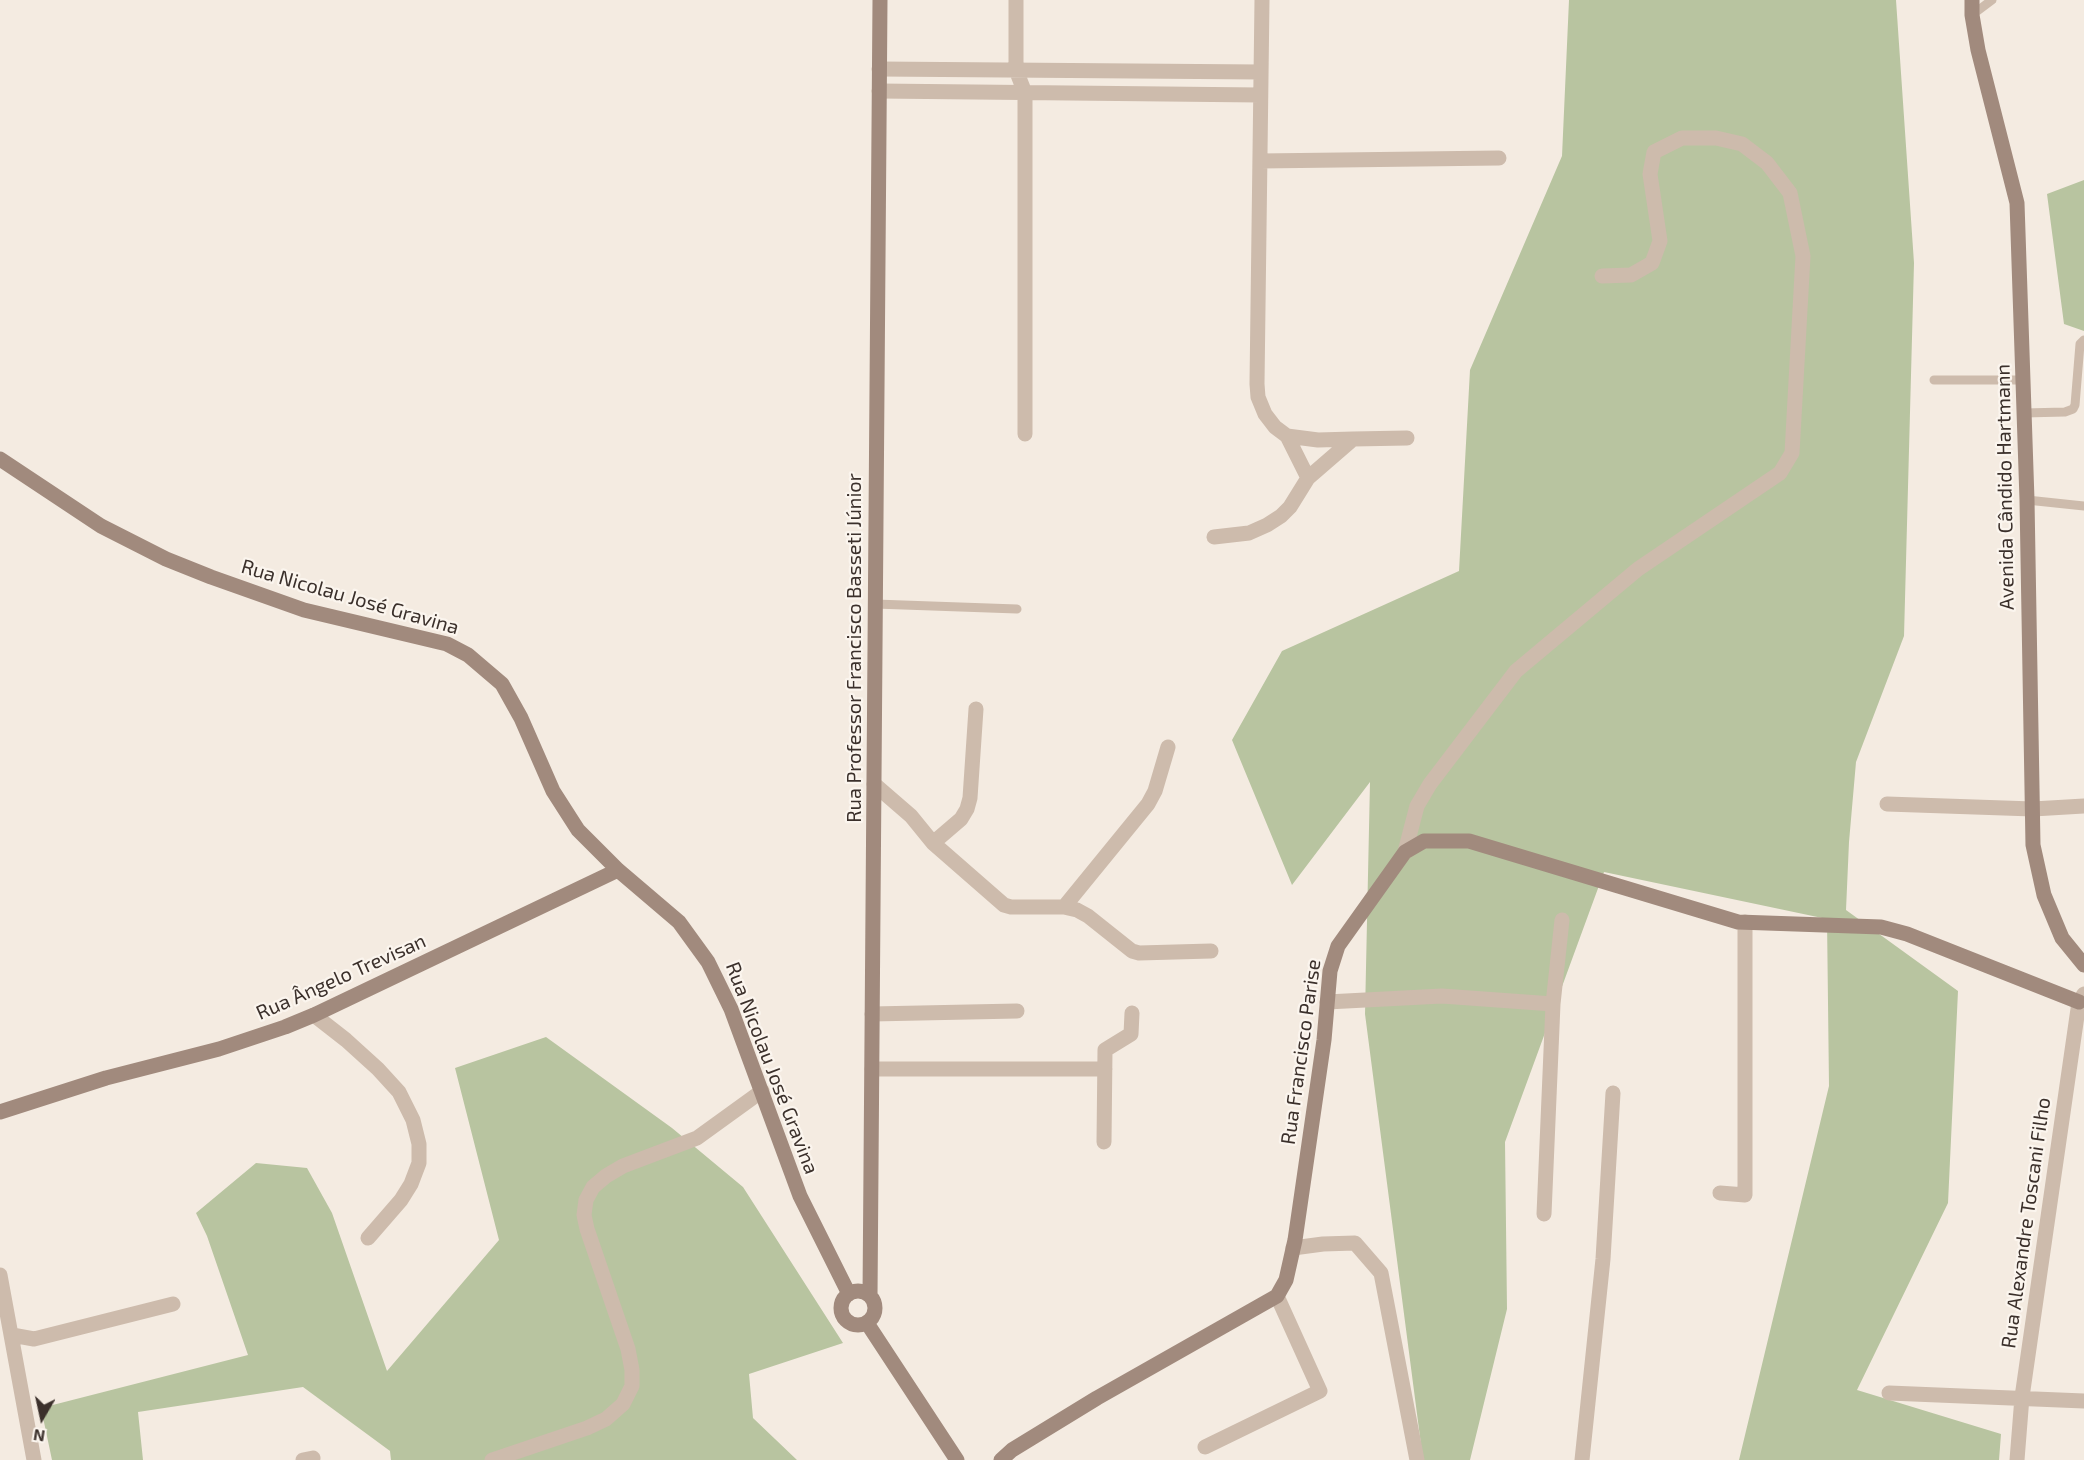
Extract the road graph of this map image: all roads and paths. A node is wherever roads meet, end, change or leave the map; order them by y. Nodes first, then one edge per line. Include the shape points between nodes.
1 (880, 0) edge
2 (1016, 0) edge
3 (1262, 0) edge
4 (1992, 0) edge
5 (1972, 7) edge
6 (879, 69) junction
7 (1016, 70) junction
8 (1261, 72) junction
9 (879, 91) junction
10 (1025, 93) junction
11 (1260, 95) junction
12 (1498, 158) dead end
13 (1260, 161) junction
14 (1602, 276) dead end
15 (2084, 340) edge
16 (1934, 380) dead end
17 (2023, 380) junction
18 (2024, 413) junction
19 (1025, 434) dead end
20 (1287, 436) junction
21 (1407, 438) dead end
22 (1353, 439) junction
23 (0, 459) edge
24 (1308, 478) junction
25 (2027, 500) junction
26 (2084, 506) edge
27 (1214, 537) dead end
28 (875, 604) junction
29 (1017, 609) dead end
30 (976, 709) dead end
31 (1168, 747) dead end
32 (874, 784) junction
33 (1887, 804) dead end
34 (2084, 806) edge
35 (2033, 809) junction
36 (933, 843) junction
37 (1406, 852) junction
38 (618, 870) junction
39 (1064, 907) junction
40 (1562, 920) dead end
41 (1745, 922) junction
42 (1211, 951) dead end
43 (2084, 965) edge
44 (2081, 998) edge
45 (1327, 1002) junction
46 (1553, 1004) junction
47 (1017, 1011) dead end
48 (1131, 1013) dead end
49 (872, 1014) junction
50 (314, 1015) junction
51 (872, 1069) junction
52 (1105, 1069) junction
53 (762, 1091) junction
54 (1613, 1093) dead end
55 (0, 1112) edge
56 (1104, 1142) dead end
57 (1720, 1193) dead end
58 (1544, 1214) dead end
59 (368, 1238) dead end
60 (1293, 1248) junction
61 (0, 1275) edge
62 (849, 1294) junction
63 (870, 1296) junction
64 (1277, 1296) junction
65 (172, 1304) dead end
66 (867, 1323) junction
67 (12, 1335) junction
68 (1889, 1393) dead end
69 (2022, 1398) junction
70 (2084, 1401) edge
71 (1205, 1447) dead end
72 (34, 1460) edge
73 (492, 1460) edge
74 (957, 1460) edge
75 (1001, 1460) edge
76 (1417, 1460) edge
77 (1582, 1460) edge
78 (2017, 1460) edge

1 - 6 main road, Rua Professor Francisco Basseti Júnior
2 - 7 street
3 - 8 street
4 - 5 lane
5 - 17 main road, Avenida Cândido Hartmann via 1978,50 2018,202
6 - 7 street
6 - 9 main road, Rua Professor Francisco Basseti Júnior
7 - 8 street
7 - 10 street
8 - 11 street
9 - 10 street
9 - 28 main road, Rua Professor Francisco Basseti Júnior
10 - 11 street
10 - 19 street
11 - 13 street
12 - 13 street
13 - 20 street via 1258,397 1265,414
14 - 37 street via 1631,275 1652,263 1660,241 1650,174 1654,152 1682,138 1716,138 1742,144 1767,163 1790,193 1803,255 1792,453 1780,473 1638,569 1516,671 1417,806
15 - 18 lane via 2080,344 2073,409
16 - 17 lane
17 - 18 main road, Avenida Cândido Hartmann
18 - 25 main road, Avenida Cândido Hartmann
20 - 22 street
20 - 24 street
21 - 22 street
22 - 24 street
23 - 38 main road, Rua Nicolau José Gravina via 92,520 166,559 281,603 426,638 468,655 502,684 564,810
24 - 27 street via 1290,507 1267,525 1249,533
25 - 26 lane
25 - 35 main road, Avenida Cândido Hartmann
28 - 29 lane
28 - 32 main road, Rua Professor Francisco Basseti Júnior
30 - 36 street via 967,809 962,819
31 - 39 street via 1148,804
32 - 36 street via 911,816
32 - 49 main road, Rua Professor Francisco Basseti Júnior
33 - 35 street
34 - 35 street
35 - 43 main road, Avenida Cândido Hartmann via 2033,845 2044,895 2062,938
36 - 39 street via 1011,908
37 - 41 main road via 1424,841 1469,841
37 - 45 main road, Rua Francisco Parise via 1338,946 1330,971
38 - 50 main road, Rua Ângelo Trevisan
38 - 53 main road, Rua Nicolau José Gravina via 672,916 708,962 731,1009
39 - 42 street via 1088,915 1132,951
40 - 46 street
41 - 44 main road via 1881,927
41 - 57 street via 1745,1195
44 - 69 street, Rua Alexandre Toscani Filho
45 - 46 street via 1442,996
45 - 60 main road, Rua Francisco Parise
46 - 58 street
47 - 49 street
48 - 52 street via 1131,1034 1105,1050
49 - 51 main road, Rua Professor Francisco Basseti Júnior
50 - 55 main road, Rua Ângelo Trevisan via 245,1041 106,1078
50 - 59 street via 399,1092 413,1120 419,1144 419,1164 411,1184
51 - 52 street
51 - 63 main road, Rua Professor Francisco Basseti Júnior
52 - 56 street
53 - 62 main road, Rua Nicolau José Gravina via 800,1196
53 - 73 street via 696,1138 623,1166 593,1187 584,1215 628,1349 632,1386 623,1404 606,1419
54 - 77 street via 1603,1259
60 - 64 main road, Rua Francisco Parise via 1286,1280
60 - 76 street via 1355,1243 1382,1273
61 - 67 street
62 - 63 main road via 860,1291
62 - 66 main road via 841,1303 845,1319 855,1325
63 - 66 main road via 875,1310
64 - 71 street via 1320,1391
64 - 75 main road via 1088,1404
65 - 67 street via 34,1339
66 - 74 main road
67 - 72 street
68 - 69 street
69 - 70 street
69 - 78 street, Rua Alexandre Toscani Filho

